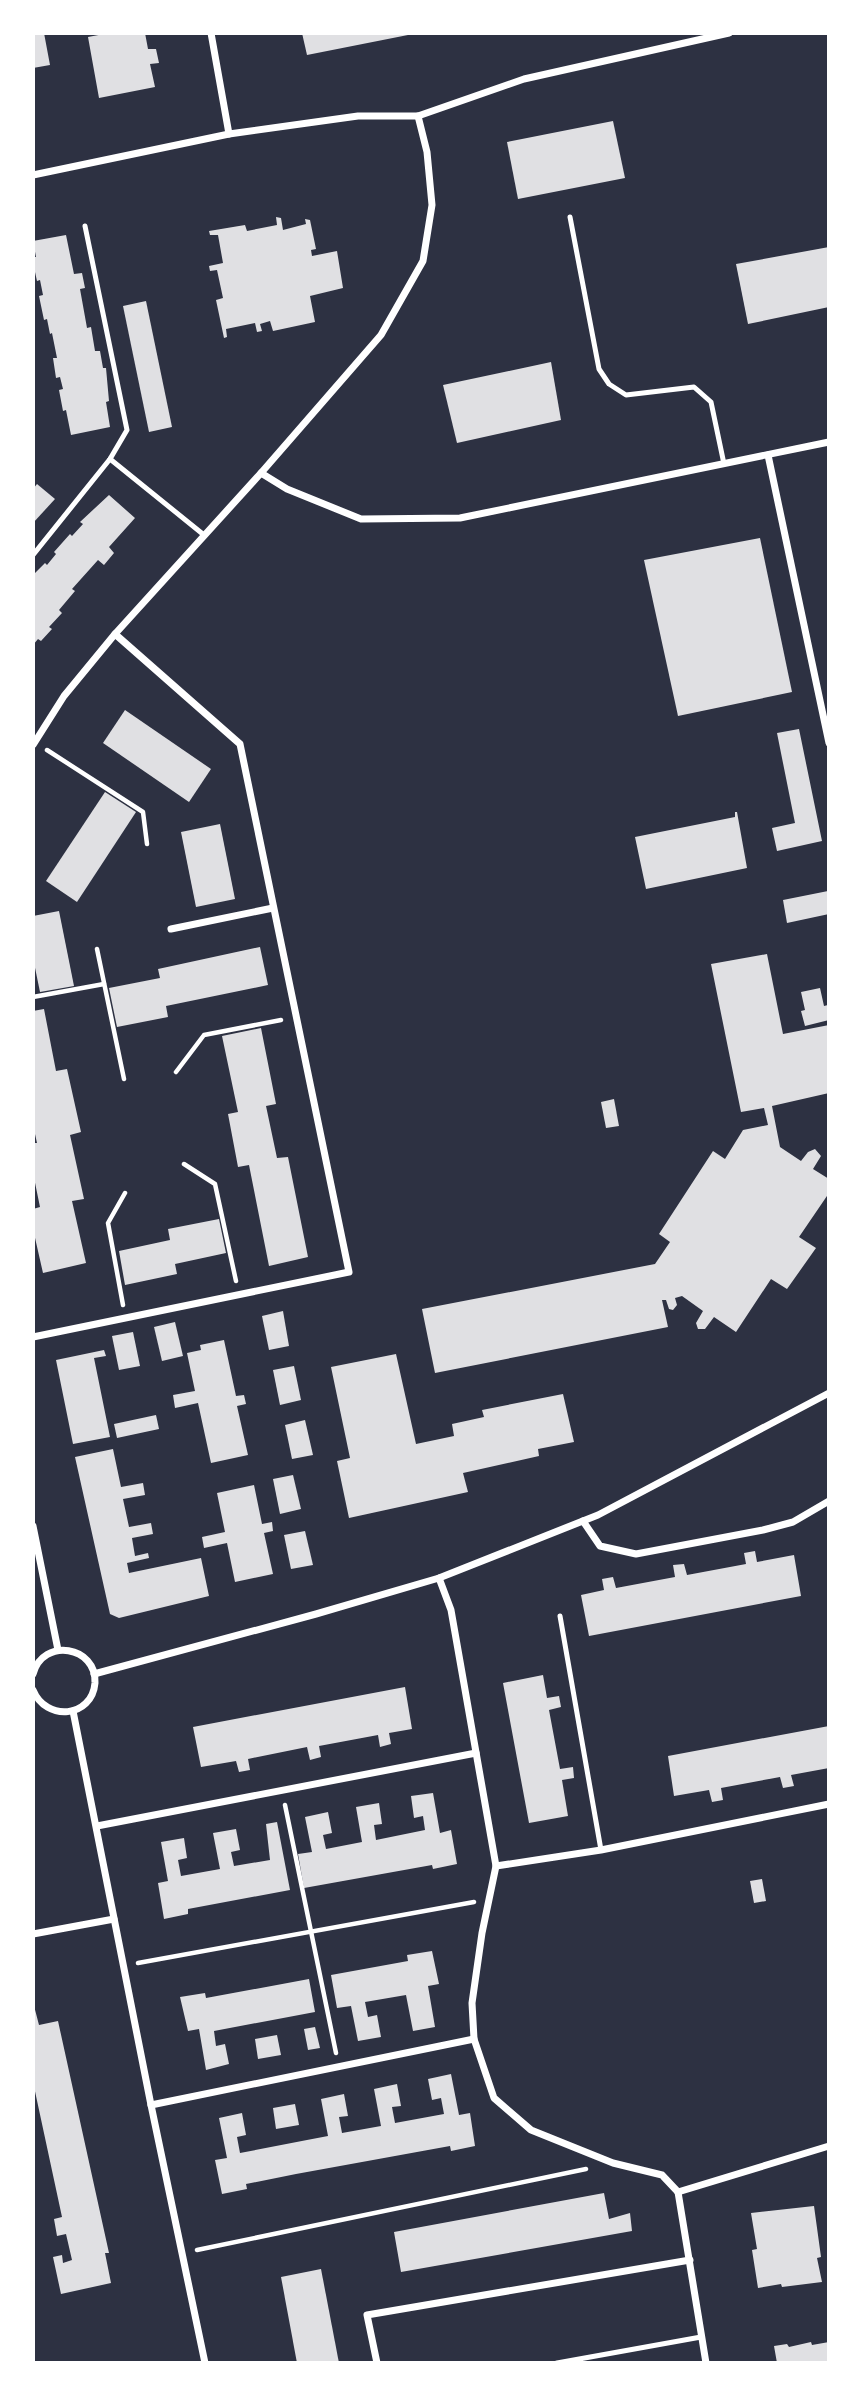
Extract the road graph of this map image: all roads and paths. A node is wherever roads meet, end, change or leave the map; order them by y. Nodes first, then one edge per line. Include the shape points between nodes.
1 (211, 33) edge
2 (729, 33) edge
3 (418, 116) junction
4 (229, 134) junction
5 (33, 175) edge
6 (570, 216) dead end
7 (85, 226) dead end
8 (829, 442) edge
9 (768, 455) junction
10 (110, 459) junction
11 (724, 464) junction
12 (261, 473) junction
13 (204, 535) junction
14 (33, 555) edge
15 (115, 634) junction
16 (37, 731) edge
17 (34, 743) edge
18 (829, 743) edge
19 (147, 844) dead end
20 (273, 908) junction
21 (171, 929) dead end
22 (97, 949) dead end
23 (104, 984) junction
24 (33, 997) edge
25 (296, 1017) junction
26 (176, 1072) dead end
27 (124, 1079) dead end
28 (184, 1164) dead end
29 (125, 1193) dead end
30 (239, 1294) junction
31 (125, 1318) junction
32 (33, 1337) edge
33 (829, 1394) edge
34 (829, 1501) edge
35 (583, 1521) junction
36 (33, 1526) edge
37 (439, 1578) junction
38 (560, 1616) dead end
39 (58, 1650) junction
40 (33, 1674) edge
41 (94, 1674) junction
42 (33, 1690) edge
43 (74, 1711) junction
44 (477, 1753) junction
45 (282, 1790) junction
46 (829, 1804) edge
47 (97, 1826) junction
48 (601, 1850) junction
49 (496, 1866) junction
50 (489, 1899) junction
51 (114, 1919) junction
52 (312, 1931) junction
53 (33, 1934) edge
54 (123, 1965) junction
55 (474, 2039) junction
56 (339, 2068) junction
57 (151, 2105) junction
58 (829, 2146) edge
59 (613, 2164) junction
60 (678, 2192) junction
61 (183, 2253) junction
62 (690, 2260) junction
63 (701, 2337) junction
64 (205, 2363) edge
65 (377, 2363) edge
66 (557, 2363) edge
67 (705, 2363) edge

1 - 4 street
2 - 3 street via 524,79
3 - 4 street via 358,116
3 - 12 street via 432,205 422,261 380,335
4 - 5 street
6 - 11 lane via 599,369 609,384 626,395 694,387 711,402
7 - 10 lane via 127,430
8 - 9 street
9 - 11 street
9 - 18 street
10 - 13 lane
10 - 14 lane
11 - 12 street via 460,518 361,519 287,489
12 - 13 street
13 - 15 street
15 - 16 street
15 - 20 street via 240,744
16 - 17 street
17 - 19 path via 143,812
20 - 21 street
20 - 25 street
22 - 23 path
23 - 24 path
23 - 27 path
25 - 26 path via 204,1035
25 - 30 street via 349,1272
28 - 30 path via 215,1184
29 - 31 path via 108,1223
30 - 31 street
31 - 32 street
33 - 35 street
34 - 35 street via 793,1522 636,1554 600,1546
35 - 37 street
36 - 39 street
37 - 41 street
37 - 44 street via 451,1610
38 - 48 lane
39 - 40 street via 43,1657
39 - 41 street via 86,1659
41 - 43 street via 92,1694
42 - 43 street via 50,1710
43 - 47 street
44 - 45 street
44 - 49 street
45 - 47 street
45 - 52 path
46 - 48 street
47 - 51 street
48 - 49 street
49 - 50 street
50 - 52 path
50 - 55 street via 472,2003
51 - 53 street
51 - 54 street
52 - 54 path
52 - 56 path
54 - 57 street
55 - 56 street
55 - 59 street via 494,2098 531,2130
56 - 57 street
57 - 61 street
58 - 60 street
59 - 60 street via 662,2175
59 - 61 path
60 - 62 street
61 - 64 street
62 - 63 street
62 - 65 street via 367,2315
63 - 66 lane
63 - 67 street

